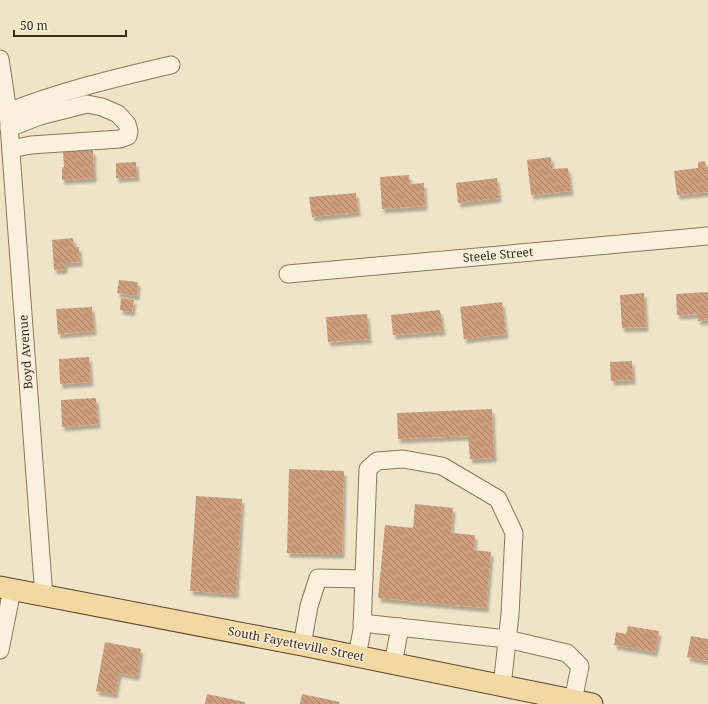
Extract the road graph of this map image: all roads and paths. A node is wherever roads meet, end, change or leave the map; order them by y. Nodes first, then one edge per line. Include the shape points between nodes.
1 (0, 59) edge
2 (170, 65) dead end
3 (8, 116) junction
4 (11, 149) junction
5 (708, 236) edge
6 (288, 274) dead end
7 (364, 579) junction
8 (6, 589) edge
9 (44, 597) junction
10 (362, 623) junction
11 (400, 627) junction
12 (507, 639) junction
13 (302, 645) junction
14 (0, 650) edge
15 (357, 656) junction
16 (394, 664) junction
17 (502, 686) junction
18 (582, 702) edge

1 - 3 street, Boyd Avenue
2 - 3 street via 100,81 48,97
3 - 4 street, Boyd Avenue
3 - 4 street via 40,116 87,104 102,106 118,114 127,124 129,132 128,136 120,139 30,145
4 - 9 street, Boyd Avenue
5 - 6 street, Steele Street
7 - 10 street
7 - 12 street via 368,469 377,461 403,459 442,466 498,499 509,519 514,533
7 - 13 street via 318,578 309,606
8 - 9 main road, South Fayetteville Street
8 - 14 street
9 - 13 main road, South Fayetteville Street
10 - 11 street
10 - 15 street
11 - 12 street
11 - 16 street
12 - 17 street
12 - 18 street via 567,653 580,666
13 - 15 main road, South Fayetteville Street
15 - 16 main road, South Fayetteville Street
16 - 17 main road, South Fayetteville Street
17 - 18 main road, South Fayetteville Street

